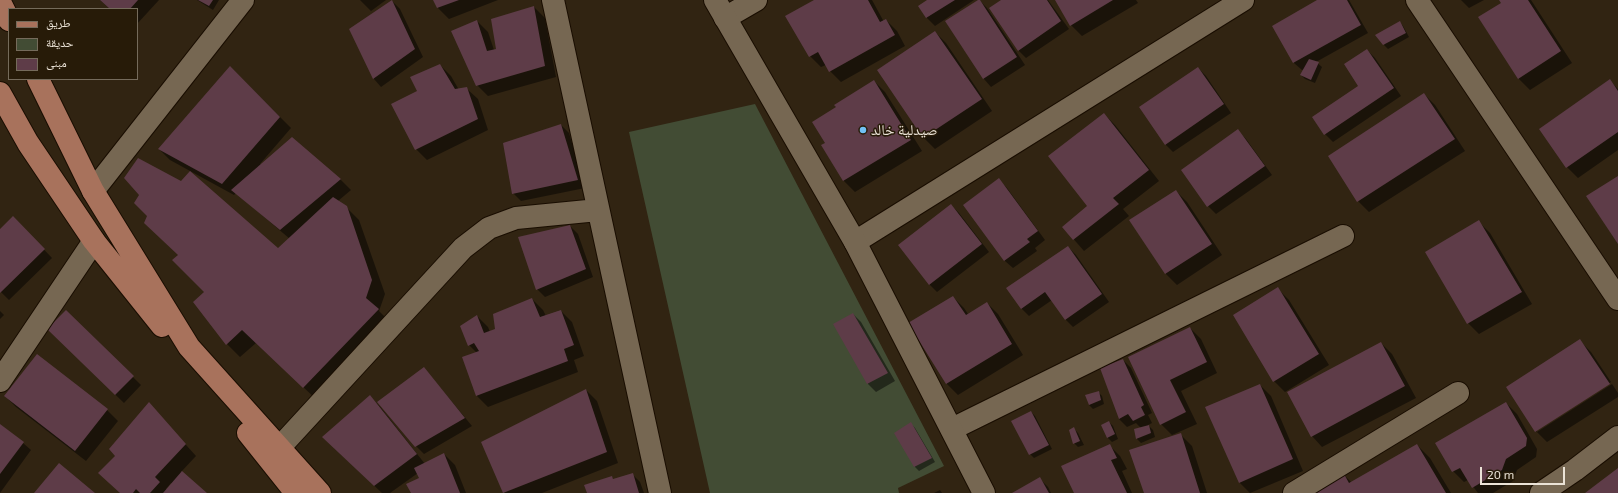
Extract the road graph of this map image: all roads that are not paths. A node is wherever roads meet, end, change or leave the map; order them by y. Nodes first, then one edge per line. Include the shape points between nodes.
1 (244, 0) edge
2 (553, 0) edge
3 (756, 0) edge
4 (1243, 0) edge
5 (1417, 0) edge
6 (0, 2) edge
7 (720, 9) edge
8 (8, 18) edge
9 (38, 80) edge
10 (0, 93) edge
11 (93, 191) junction
12 (598, 210) junction
13 (1343, 236) dead end
14 (94, 241) junction
15 (855, 242) junction
16 (1618, 299) edge
17 (0, 381) edge
18 (1458, 392) dead end
19 (952, 429) junction
20 (1618, 437) edge
21 (280, 448) junction
22 (296, 493) edge
23 (320, 493) edge
24 (660, 493) edge
25 (984, 493) edge
26 (1294, 493) edge
27 (1542, 493) edge

1 - 11 street
2 - 12 street
3 - 7 street
4 - 15 street
5 - 16 street
6 - 8 main road
7 - 15 street
9 - 11 main road
10 - 14 main road via 28,143
11 - 21 main road via 189,346
12 - 21 street via 516,218 489,228 463,248
12 - 24 street
13 - 19 street
14 - 17 street
14 - 22 main road
15 - 19 street
18 - 26 street
19 - 25 street
20 - 27 street
21 - 23 main road

